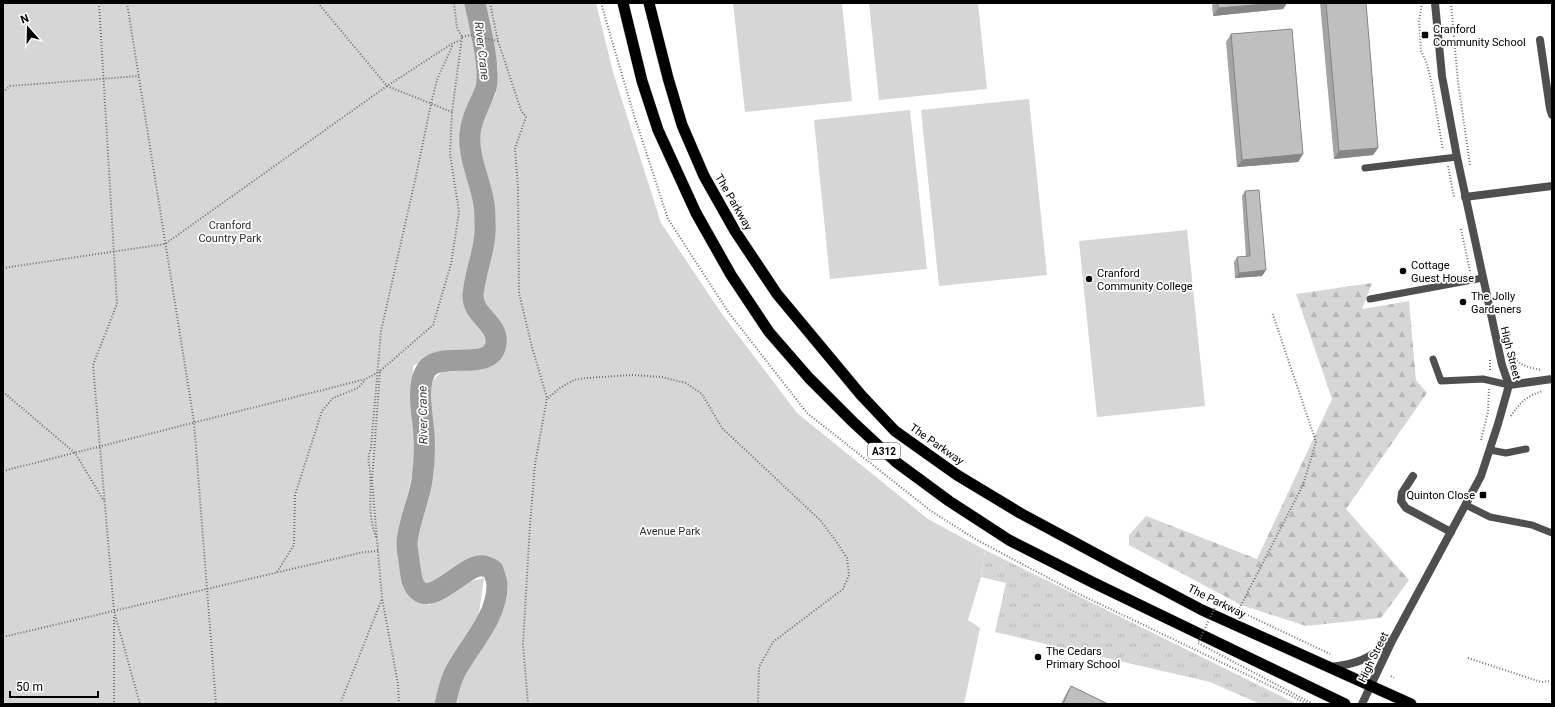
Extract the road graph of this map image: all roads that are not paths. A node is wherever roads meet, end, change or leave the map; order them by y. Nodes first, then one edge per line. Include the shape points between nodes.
1 (623, 3) edge
2 (649, 3) edge
3 (1435, 3) edge
4 (1540, 40) dead end
5 (1552, 115) edge
6 (1457, 157) junction
7 (1365, 168) dead end
8 (1552, 186) edge
9 (1465, 197) junction
10 (1483, 278) junction
11 (1370, 300) dead end
12 (1433, 358) dead end
13 (1552, 378) edge
14 (1509, 385) junction
15 (1526, 449) dead end
16 (1490, 450) junction
17 (1413, 476) dead end
18 (1466, 505) junction
19 (1451, 532) junction
20 (1552, 533) edge
21 (1392, 641) junction
22 (1327, 667) junction
23 (1371, 685) junction
24 (1365, 703) edge
25 (1345, 704) edge
26 (1411, 704) edge

1 - 25 highway, A312 via 642,81 658,130 696,213 731,274 769,332 809,378 853,422 896,462 1009,540
2 - 22 highway, The Parkway / A312 via 682,125 704,176 735,231 777,294 861,395 895,431 957,475 1020,513 1202,610
3 - 6 street, High Street via 1442,76
4 - 5 street
6 - 7 lane
6 - 9 street, High Street
8 - 9 street
9 - 10 street, High Street
10 - 11 lane
10 - 14 street, High Street via 1502,365
12 - 14 lane via 1441,381 1483,379
13 - 14 street
14 - 16 street, High Street
15 - 16 lane via 1506,453
16 - 18 street, High Street via 1481,476
17 - 19 street via 1402,493 1401,501 1406,508
18 - 19 street, High Street
18 - 20 lane via 1490,517 1532,525
19 - 21 street, High Street
21 - 22 street via 1364,660
21 - 23 street, High Street
22 - 23 highway, The Parkway / A312
23 - 24 street, High Street
23 - 26 highway, The Parkway / A312

